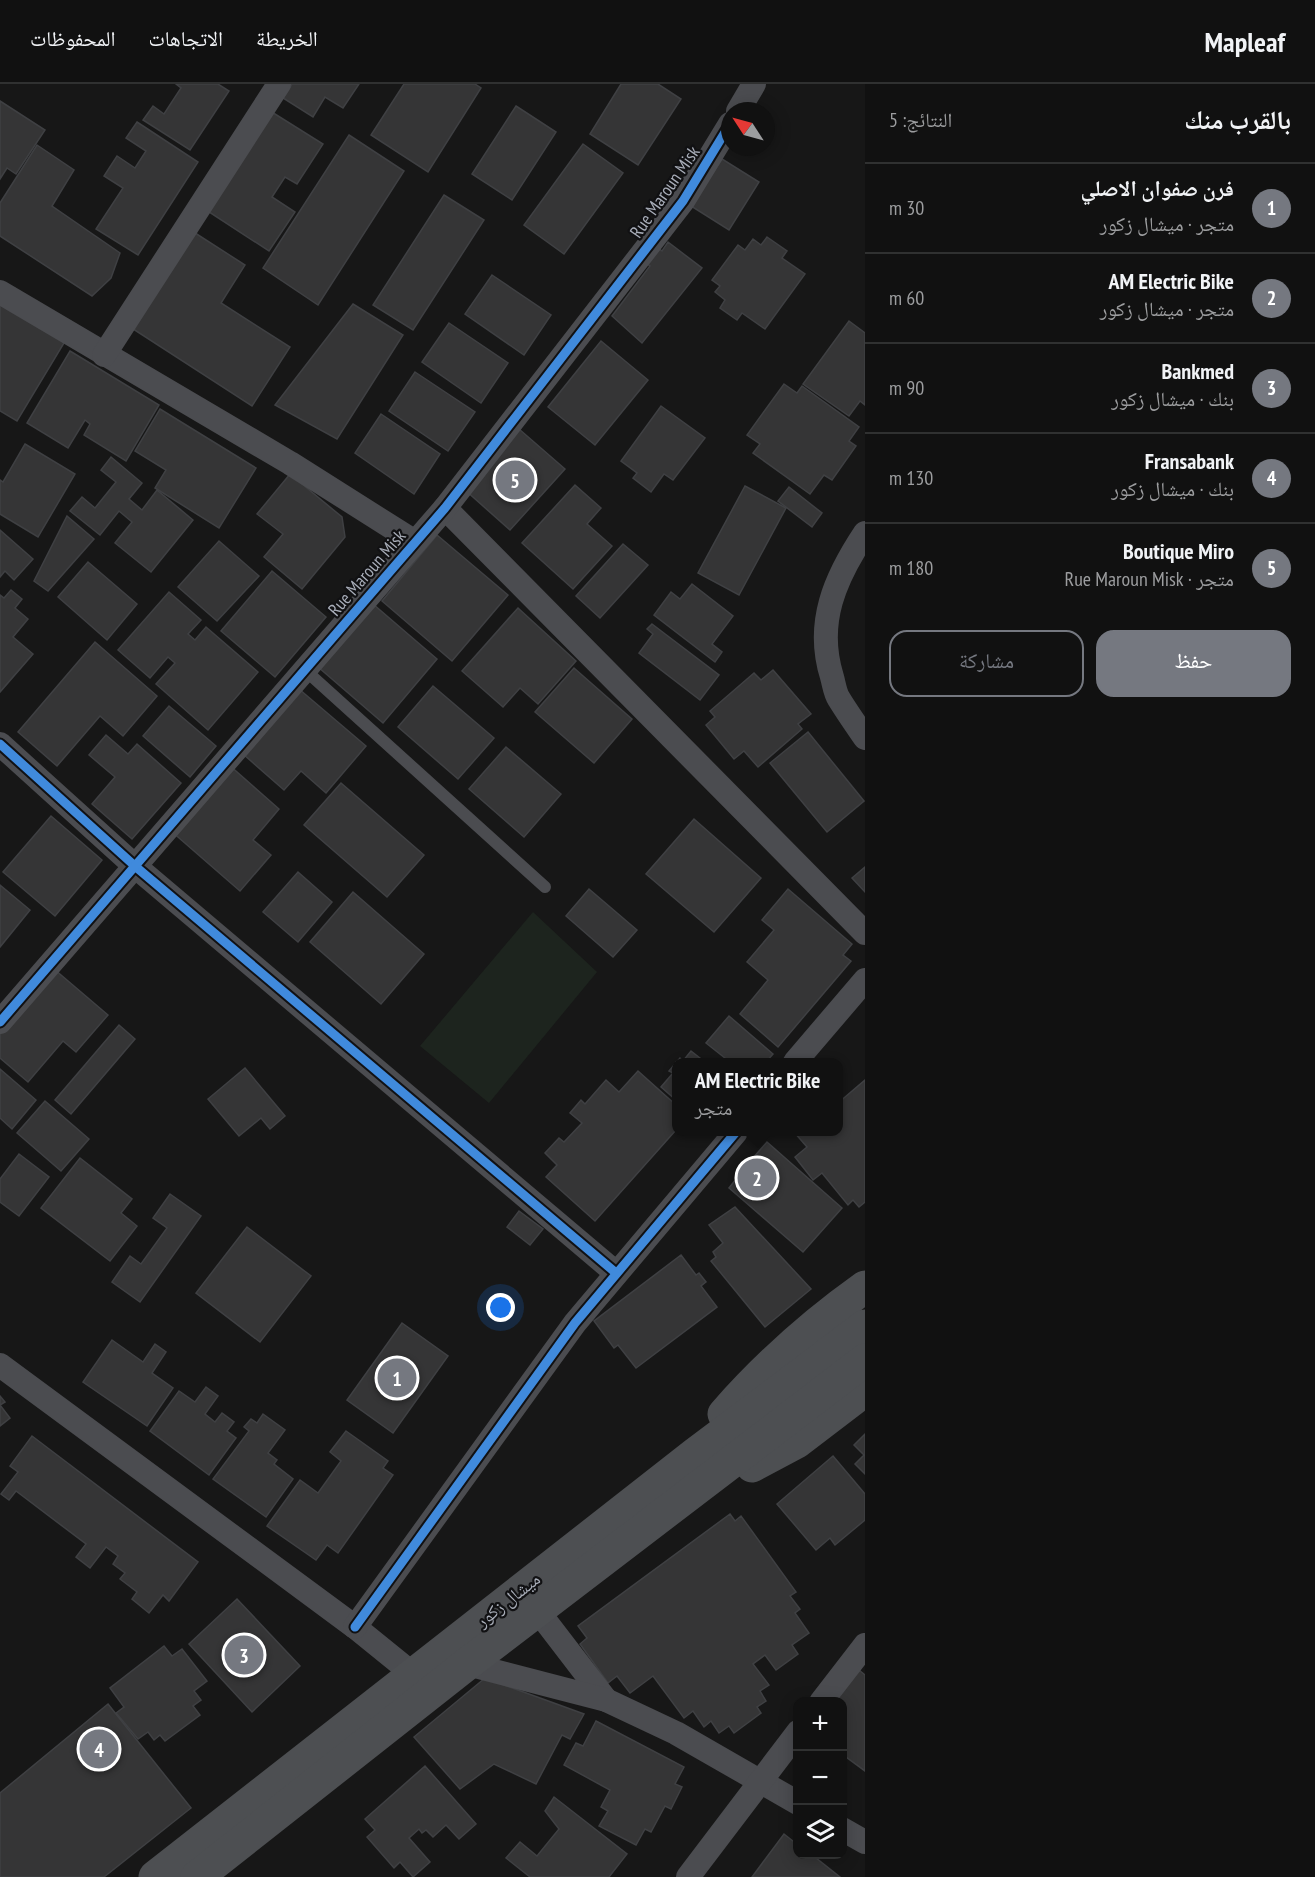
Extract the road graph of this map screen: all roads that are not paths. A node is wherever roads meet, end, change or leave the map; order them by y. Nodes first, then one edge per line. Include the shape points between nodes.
1 (279, 84) edge
2 (754, 84) edge
3 (743, 102) edge
4 (721, 139) edge
5 (0, 292) edge
6 (104, 355) junction
7 (446, 508) junction
8 (865, 533) edge
9 (415, 542) junction
10 (305, 670) junction
11 (865, 738) edge
12 (0, 744) edge
13 (136, 867) junction
14 (545, 887) dead end
15 (865, 933) edge
16 (865, 980) edge
17 (0, 1022) edge
18 (798, 1058) edge
19 (732, 1136) edge
20 (616, 1273) junction
21 (865, 1287) edge
22 (865, 1326) edge
23 (865, 1360) edge
24 (0, 1365) edge
25 (865, 1390) edge
26 (703, 1466) junction
27 (537, 1610) junction
28 (355, 1627) junction
29 (865, 1645) edge
30 (467, 1664) junction
31 (413, 1674) junction
32 (824, 1697) edge
33 (606, 1700) junction
34 (793, 1738) edge
35 (760, 1780) junction
36 (793, 1800) edge
37 (847, 1831) edge
38 (865, 1842) edge
39 (179, 1873) edge
40 (688, 1877) edge

1 - 6 street
2 - 3 street
4 - 7 street, Rue Maroun Misk via 683,201
5 - 6 street
6 - 9 street via 290,463
7 - 9 street, Rue Maroun Misk
7 - 15 street
8 - 11 street via 835,585 826,616 825,640 827,663 838,697
9 - 10 street, Rue Maroun Misk
10 - 13 street, Rue Maroun Misk
10 - 14 lane
12 - 13 street
13 - 17 street, Rue Maroun Misk
13 - 20 street
16 - 18 street
19 - 20 street
20 - 28 street via 575,1323
21 - 26 main road via 774,1360 720,1418
22 - 26 main road, ميشال زكور
23 - 26 main road, ميشال زكور
24 - 28 street
25 - 26 main road via 797,1442 762,1463 738,1471
26 - 27 main road, ميشال زكور
26 - 31 main road, ميشال زكور
27 - 30 main road, ميشال زكور
27 - 33 street
28 - 31 street
29 - 32 street
30 - 33 street
30 - 39 main road, ميشال زكور
31 - 39 main road, ميشال زكور
33 - 35 street
34 - 35 street
35 - 36 street
35 - 40 street
37 - 38 street

